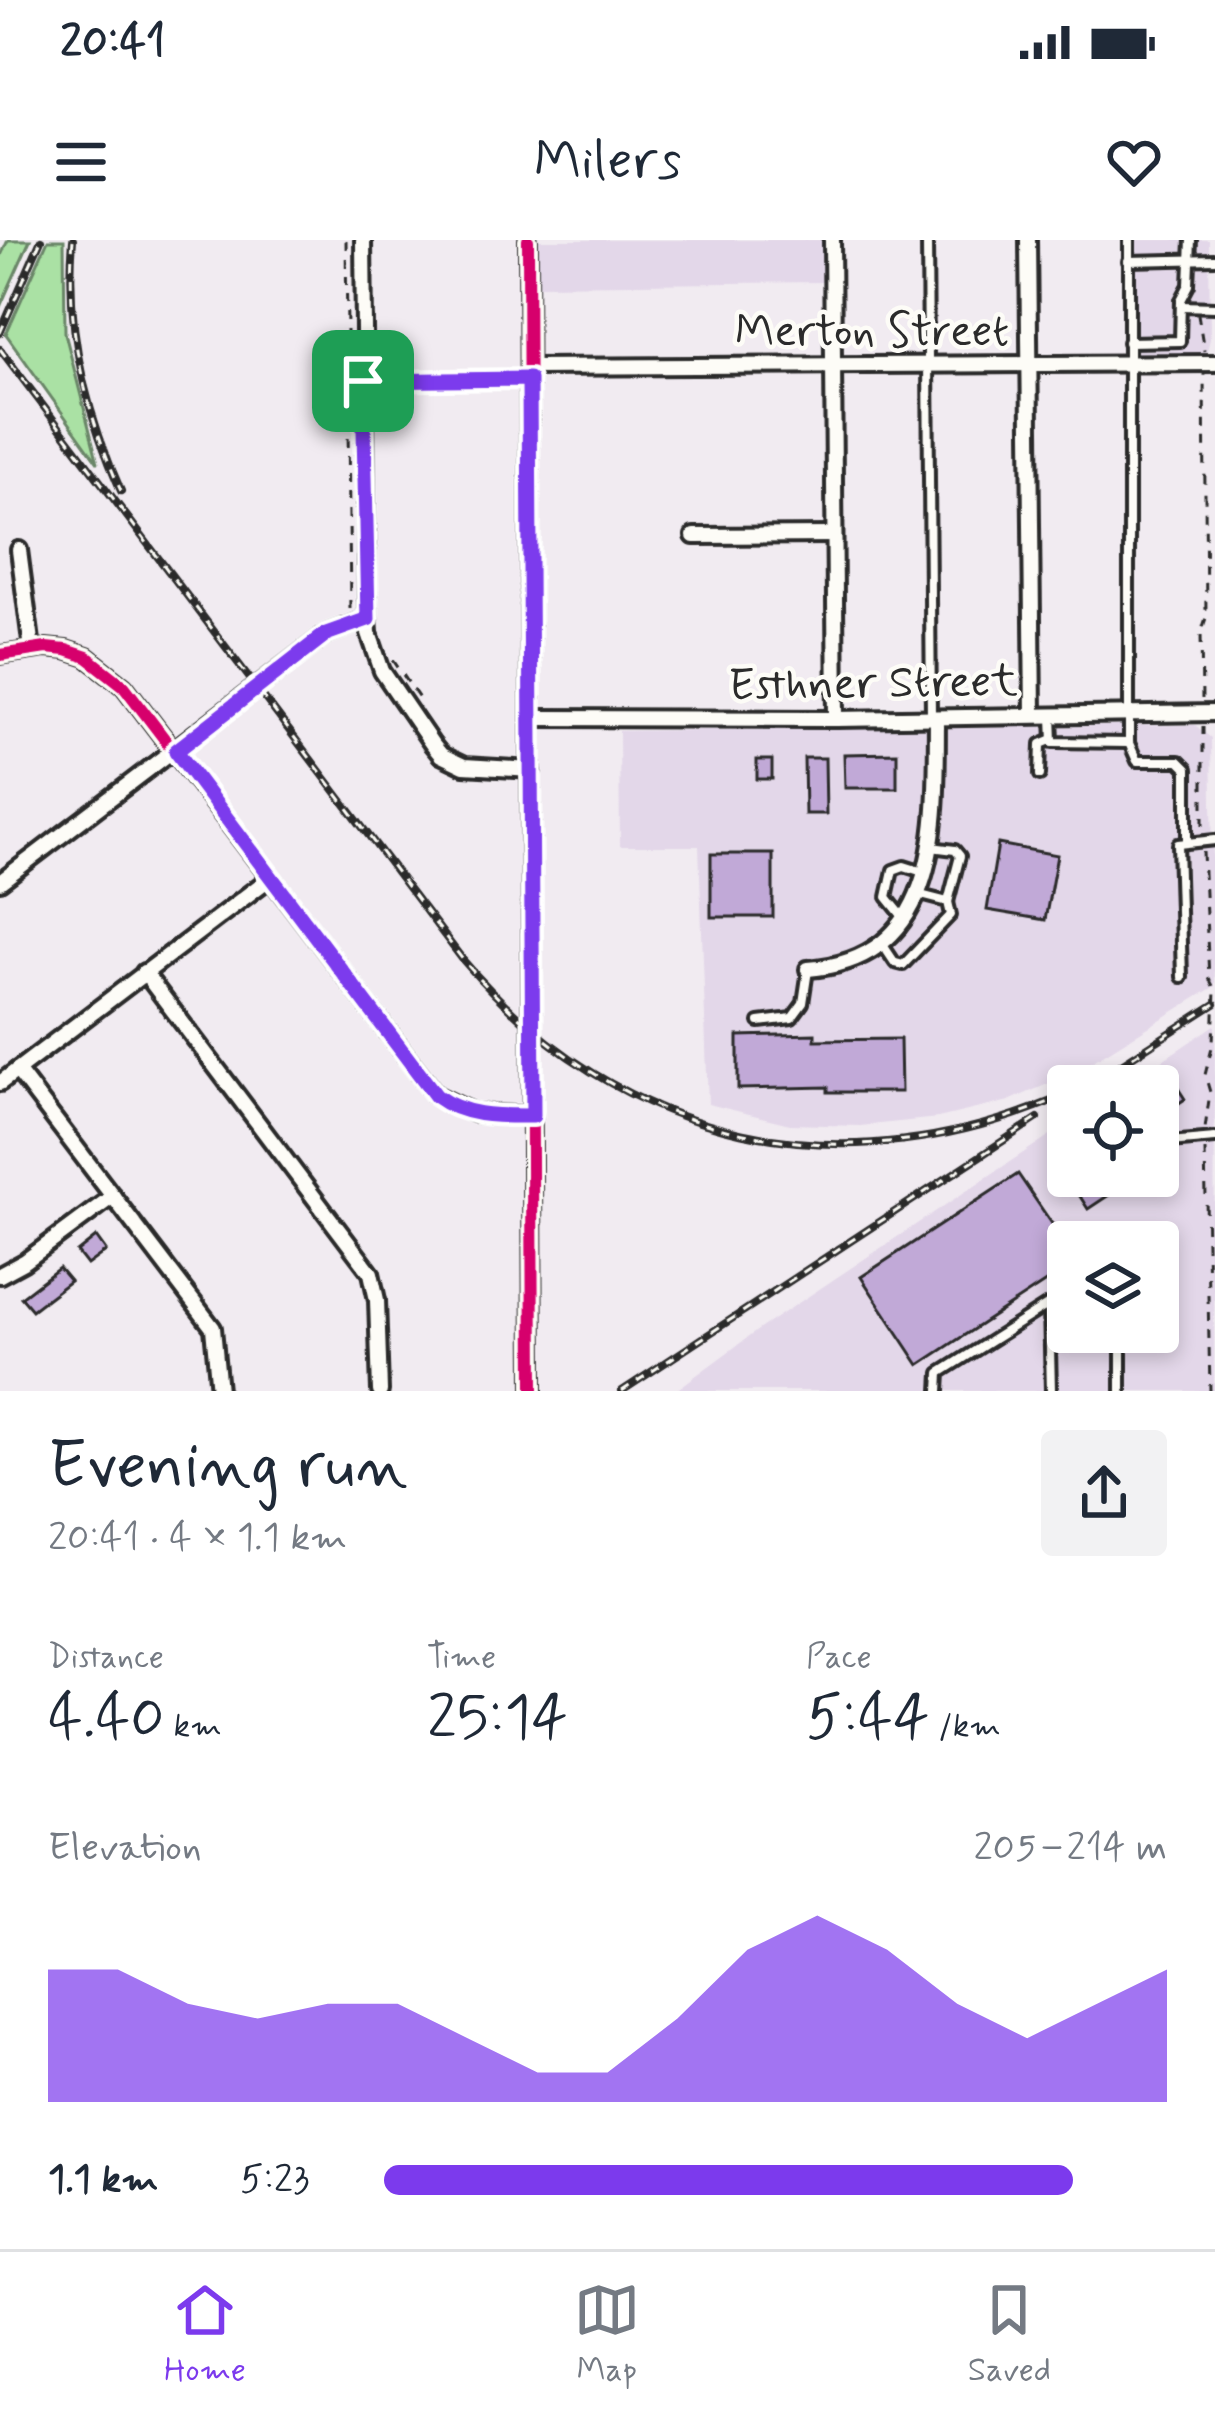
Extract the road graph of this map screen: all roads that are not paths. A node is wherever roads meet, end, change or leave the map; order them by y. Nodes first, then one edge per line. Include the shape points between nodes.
1 (363, 240) edge
2 (528, 240) edge
3 (832, 240) edge
4 (927, 240) edge
5 (1028, 240) edge
6 (1129, 240) edge
7 (1191, 240) edge
8 (1215, 259) edge
9 (1128, 260) junction
10 (1190, 260) junction
11 (1181, 306) junction
12 (1215, 307) edge
13 (1128, 341) junction
14 (1209, 363) edge
15 (1128, 364) junction
16 (1029, 365) junction
17 (930, 366) junction
18 (831, 367) junction
19 (529, 373) junction
20 (363, 381) junction
21 (833, 535) junction
22 (694, 536) dead end
23 (19, 550) dead end
24 (368, 619) junction
25 (32, 650) junction
26 (0, 655) edge
27 (1209, 713) edge
28 (1129, 715) junction
29 (1033, 716) junction
30 (1052, 716) junction
31 (532, 718) junction
32 (934, 718) junction
33 (836, 719) junction
34 (1053, 739) junction
35 (1129, 743) junction
36 (176, 751) junction
37 (532, 770) junction
38 (1040, 775) dead end
39 (1215, 839) edge
40 (1187, 840) junction
41 (932, 847) junction
42 (927, 874) junction
43 (269, 878) junction
44 (0, 882) edge
45 (917, 894) junction
46 (948, 902) junction
47 (905, 919) junction
48 (880, 941) junction
49 (808, 969) joint
50 (144, 972) junction
51 (1182, 977) dead end
52 (759, 1022) dead end
53 (17, 1070) junction
54 (0, 1082) edge
55 (533, 1116) junction
56 (1210, 1136) edge
57 (1179, 1140) edge
58 (113, 1196) junction
59 (0, 1275) edge
60 (1121, 1353) edge
61 (219, 1391) edge
62 (380, 1391) edge
63 (533, 1391) edge
64 (939, 1391) edge
65 (1051, 1391) edge
66 (1121, 1391) edge

1 - 20 street
2 - 19 street
3 - 18 street
4 - 17 lane
5 - 16 street
6 - 9 lane
7 - 10 lane
8 - 10 lane
9 - 10 lane
9 - 13 lane
10 - 11 lane
11 - 12 lane
11 - 13 lane via 1180,340
13 - 15 lane
14 - 15 street, Merton Street
15 - 16 street, Merton Street
15 - 28 lane
16 - 17 street, Merton Street
16 - 29 street
17 - 18 street, Merton Street
17 - 32 lane
18 - 19 street, Merton Street
18 - 21 street
19 - 20 lane
19 - 31 street
20 - 24 street
21 - 22 street
21 - 33 street
23 - 25 street
24 - 36 street via 326,634
24 - 37 street via 382,671 441,754 478,769
25 - 26 street
25 - 36 street via 66,650 106,669
27 - 28 street, Esthner Street
28 - 30 street, Esthner Street
28 - 35 lane
29 - 30 street, Esthner Street
29 - 32 street, Esthner Street
30 - 34 lane
31 - 33 street, Esthner Street
31 - 37 street
32 - 33 street, Esthner Street
32 - 41 street
34 - 35 lane
34 - 38 lane via 1041,744
35 - 40 lane via 1138,761 1179,761 1187,770
36 - 43 street
36 - 44 street
37 - 55 street
39 - 40 lane
40 - 51 lane via 1178,844
41 - 42 street
41 - 46 lane via 960,856
42 - 45 street
42 - 47 lane via 892,870 887,897
43 - 50 street
43 - 55 street via 436,1096 474,1113
45 - 46 lane
45 - 47 street
46 - 48 lane via 951,915 903,965
47 - 48 street
48 - 49 street
49 - 52 lane via 803,1004 792,1018
50 - 53 street
50 - 62 street via 371,1274
53 - 54 street
53 - 58 street
55 - 63 street
56 - 57 lane
58 - 59 street
58 - 61 street via 213,1328
60 - 66 lane
64 - 65 lane via 940,1373 1049,1304

